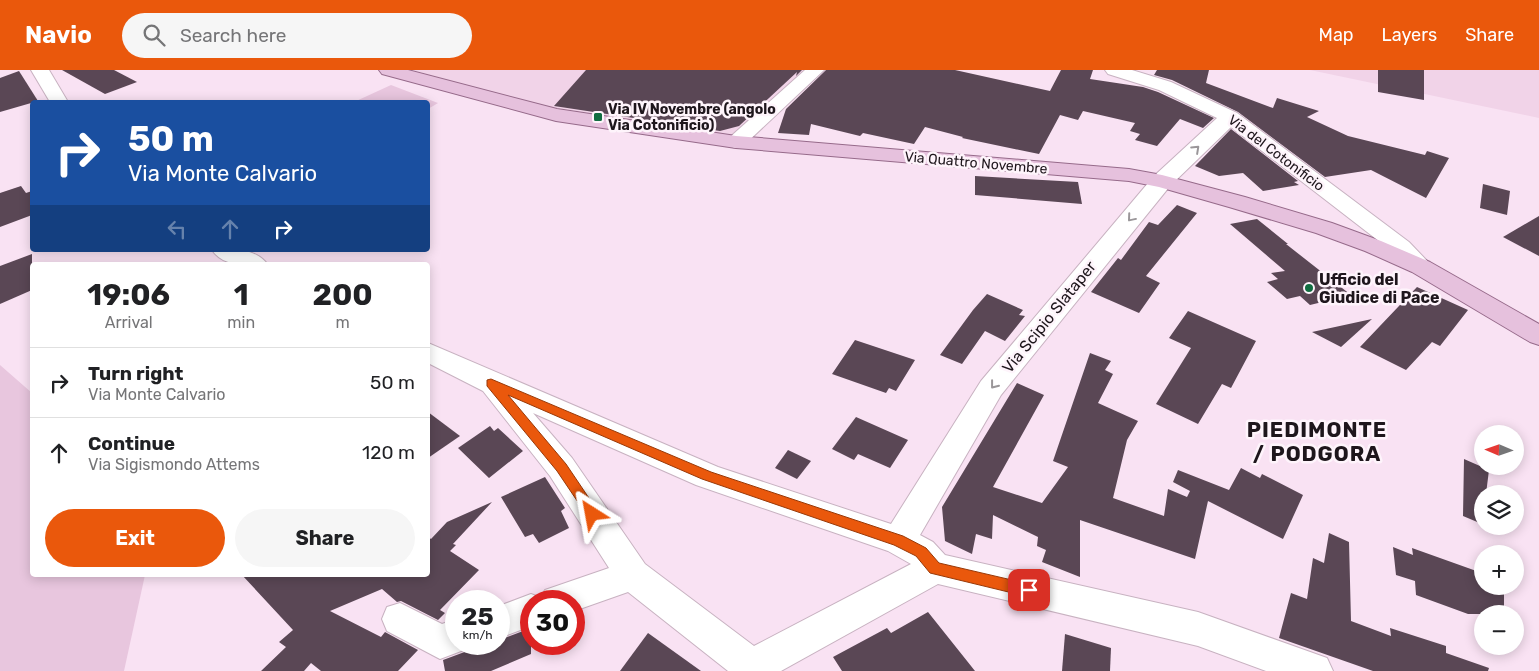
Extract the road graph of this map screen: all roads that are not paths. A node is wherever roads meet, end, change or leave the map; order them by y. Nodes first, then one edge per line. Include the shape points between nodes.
1 (40, 70) edge
2 (388, 70) edge
3 (815, 70) edge
4 (1114, 70) edge
5 (58, 100) edge
6 (1230, 117) junction
7 (736, 142) junction
8 (1162, 181) junction
9 (228, 252) edge
10 (250, 262) edge
11 (1421, 267) junction
12 (1539, 336) edge
13 (430, 353) edge
14 (491, 383) junction
15 (899, 541) junction
16 (934, 568) junction
17 (634, 575) junction
18 (585, 592) edge
19 (400, 620) dead end
20 (445, 640) edge
21 (753, 669) edge
22 (1314, 671) edge

1 - 5 street
2 - 7 main road, Via Quattro Novembre via 556,115
3 - 7 street
4 - 6 street, Via del Cotonificio via 1165,86
8 -> 6 street, Via Scipio Slataper
6 - 11 street, Via del Cotonificio via 1401,247
7 - 8 main road, Via Quattro Novembre via 1129,175
8 - 11 main road, Via Quattro Novembre via 1324,228
8 -> 15 street, Via Scipio Slataper via 991,388
9 - 10 street
11 - 12 main road, Via Quattro Novembre
13 - 14 street
14 - 15 street via 707,476
14 - 17 street via 562,467
15 - 16 street via 921,552
16 - 21 street
16 - 22 street via 1198,629
17 - 18 street
17 - 21 street
19 - 20 street via 440,642

